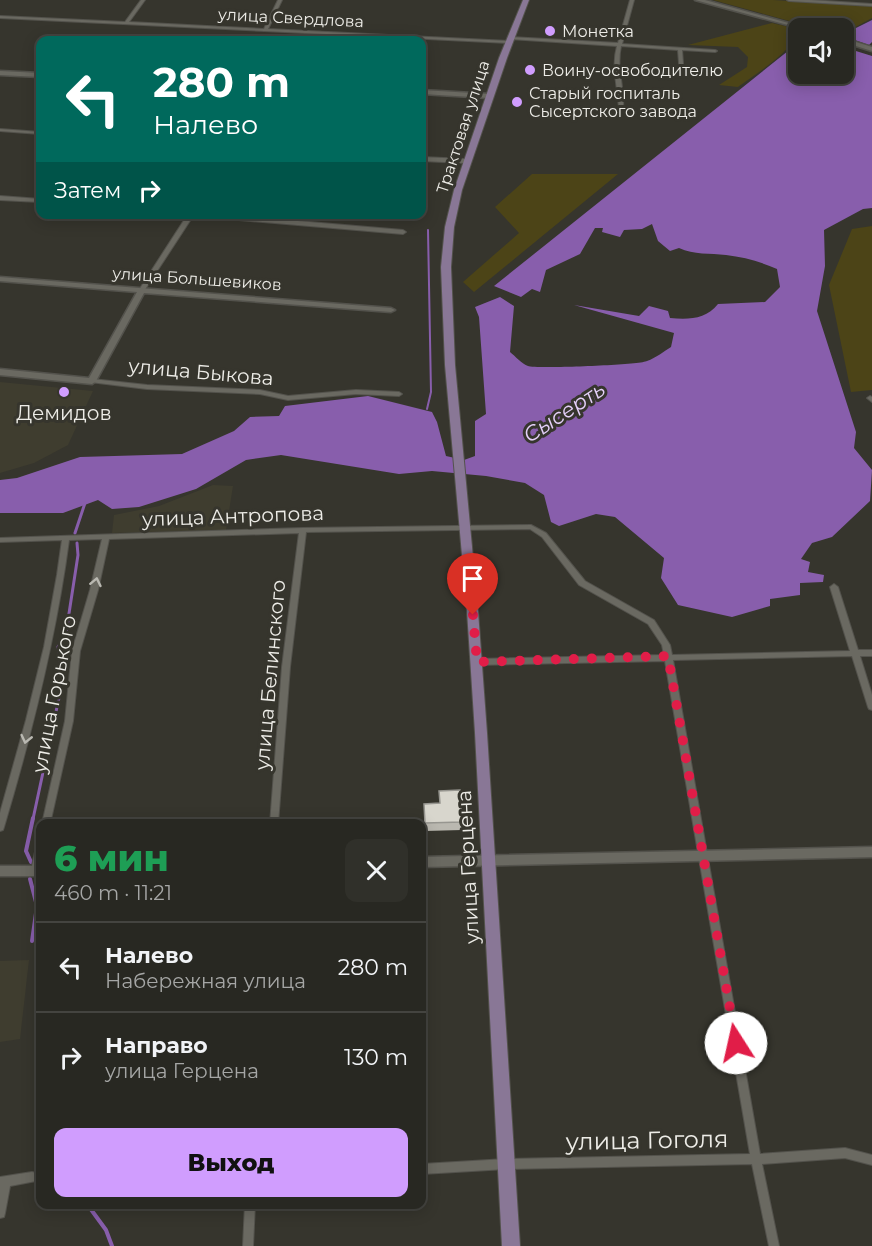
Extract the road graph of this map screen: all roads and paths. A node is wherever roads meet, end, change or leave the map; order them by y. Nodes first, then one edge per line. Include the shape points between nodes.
1 (143, 0) edge
2 (280, 0) edge
3 (526, 0) edge
4 (632, 0) edge
5 (698, 0) edge
6 (789, 0) edge
7 (818, 1) edge
8 (872, 5) edge
9 (0, 17) edge
10 (126, 23) junction
11 (788, 24) edge
12 (266, 29) junction
13 (421, 36) edge
14 (426, 36) edge
15 (509, 40) junction
16 (854, 43) edge
17 (621, 46) junction
18 (680, 49) junction
19 (872, 49) edge
20 (715, 51) dead end
21 (0, 73) edge
22 (36, 75) edge
23 (682, 76) dead end
24 (426, 92) edge
25 (489, 96) junction
26 (621, 109) dead end
27 (0, 130) edge
28 (36, 133) edge
29 (426, 159) edge
30 (465, 161) junction
31 (0, 198) edge
32 (36, 201) edge
33 (188, 219) edge
34 (250, 219) edge
35 (403, 232) dead end
36 (0, 279) edge
37 (142, 290) junction
38 (391, 310) dead end
39 (0, 372) edge
40 (92, 381) junction
41 (399, 394) dead end
42 (460, 487) joint
43 (466, 528) junction
44 (303, 530) junction
45 (106, 537) junction
46 (66, 538) junction
47 (0, 540) edge
48 (834, 587) dead end
49 (872, 653) edge
50 (855, 654) junction
51 (668, 656) junction
52 (477, 662) junction
53 (872, 707) edge
54 (47, 819) edge
55 (274, 819) edge
56 (0, 827) edge
57 (872, 852) edge
58 (705, 857) junction
59 (487, 859) junction
60 (426, 862) edge
61 (0, 871) edge
62 (36, 871) edge
63 (756, 1159) junction
64 (872, 1160) edge
65 (506, 1164) junction
66 (426, 1169) edge
67 (32, 1177) dead end
68 (3, 1181) edge
69 (250, 1209) edge
70 (0, 1213) edge
71 (248, 1246) edge
72 (511, 1246) edge
73 (774, 1246) edge

1 - 10 street
2 - 12 street
3 - 15 main road, Трактовая улица
4 - 17 street
5 - 11 street
6 - 7 street
7 - 8 street
9 - 10 street, улица Свердлова
10 - 12 street, улица Свердлова
12 - 13 street, улица Свердлова
14 - 15 street, улица Свердлова
15 - 17 street, улица Свердлова
15 - 25 main road, Трактовая улица
16 - 19 street
17 - 18 street, улица Свердлова
17 - 26 street via 617,69
18 - 20 street, улица Свердлова
18 - 23 street
21 - 22 street
24 - 25 street
25 - 30 main road, Трактовая улица
27 - 28 street
29 - 30 street
30 - 42 main road, Трактовая улица via 446,236 446,296
31 - 32 street
33 - 37 street
34 - 35 street
36 - 37 street, улица Большевиков
37 - 38 street, улица Большевиков
37 - 40 street
39 - 40 street, улица Быкова
40 - 41 street, улица Быкова via 260,392 288,398 356,392
42 - 43 main road, улица Герцена
43 - 44 street, улица Антропова
43 - 51 street, улица Антропова via 531,527 544,535 582,583 651,622 666,645
43 - 52 main road, улица Герцена
44 - 45 street, улица Антропова
44 - 55 street, улица Белинского via 286,667
45 - 46 street, улица Антропова
54 -> 45 street, улица Горького via 69,721 76,651
46 - 47 street, улица Антропова
46 -> 56 street, улица Горького via 59,599
48 - 50 street
49 - 50 street
50 - 51 street
50 - 53 street
51 - 52 street
51 - 58 street
52 - 59 main road, улица Герцена
57 - 58 street
58 - 59 street
58 - 63 street
59 - 60 street
59 - 65 main road, улица Герцена
61 - 62 street
63 - 64 street, улица Гоголя via 845,1153
63 - 65 street, улица Гоголя
63 - 73 street
65 - 66 street, улица Гоголя
65 - 72 main road, улица Герцена
67 - 68 street
68 - 70 street
69 - 71 street

